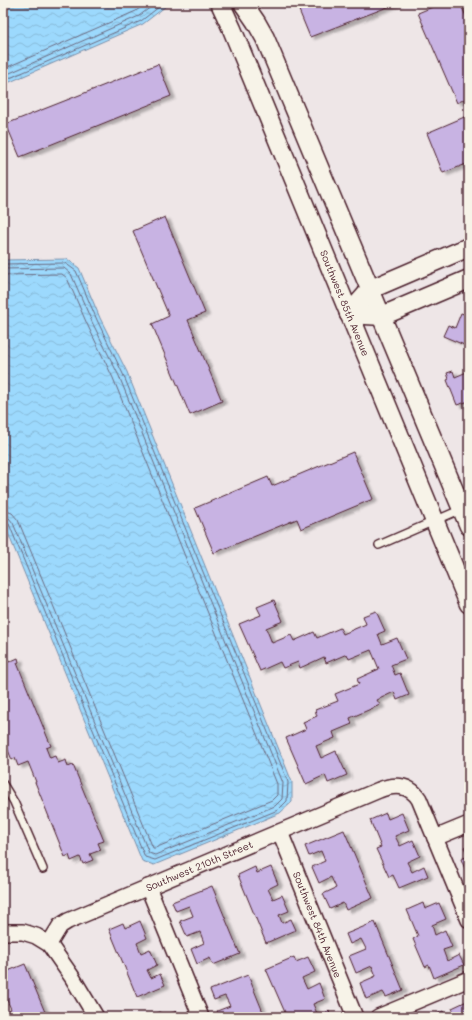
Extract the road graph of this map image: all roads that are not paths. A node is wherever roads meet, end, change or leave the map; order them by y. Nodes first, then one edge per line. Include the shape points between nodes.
1 (220, 3) edge
2 (243, 3) edge
3 (469, 247) edge
4 (469, 280) edge
5 (371, 289) junction
6 (349, 314) junction
7 (382, 316) junction
8 (462, 509) junction
9 (434, 520) junction
10 (469, 526) edge
11 (379, 545) dead end
12 (469, 604) edge
13 (3, 784) edge
14 (469, 824) edge
15 (280, 832) junction
16 (435, 838) junction
17 (43, 869) dead end
18 (148, 887) junction
19 (469, 920) edge
20 (3, 932) edge
21 (49, 944) junction
22 (469, 979) edge
23 (96, 1017) edge
24 (200, 1017) edge
25 (355, 1017) edge
26 (378, 1017) edge

1 - 6 street, Southwest 85th Avenue
2 - 5 street via 265,38
3 - 5 street
4 - 7 street
5 - 6 street
5 - 7 street
6 - 7 street
6 - 9 street, Southwest 85th Avenue
7 - 8 street
8 - 9 lane
8 - 10 street
9 - 11 lane
9 - 12 street, Southwest 85th Avenue
13 - 17 lane via 14,802
14 - 16 street
15 - 16 street, Southwest 210th Street via 379,790 405,787 419,799
15 - 18 street, Southwest 210th Street
15 - 25 street, Southwest 84th Avenue
16 - 19 street
18 - 21 street, Southwest 210th Street via 65,922
18 - 24 street
20 - 21 street via 23,932
21 - 23 street
22 - 26 street

